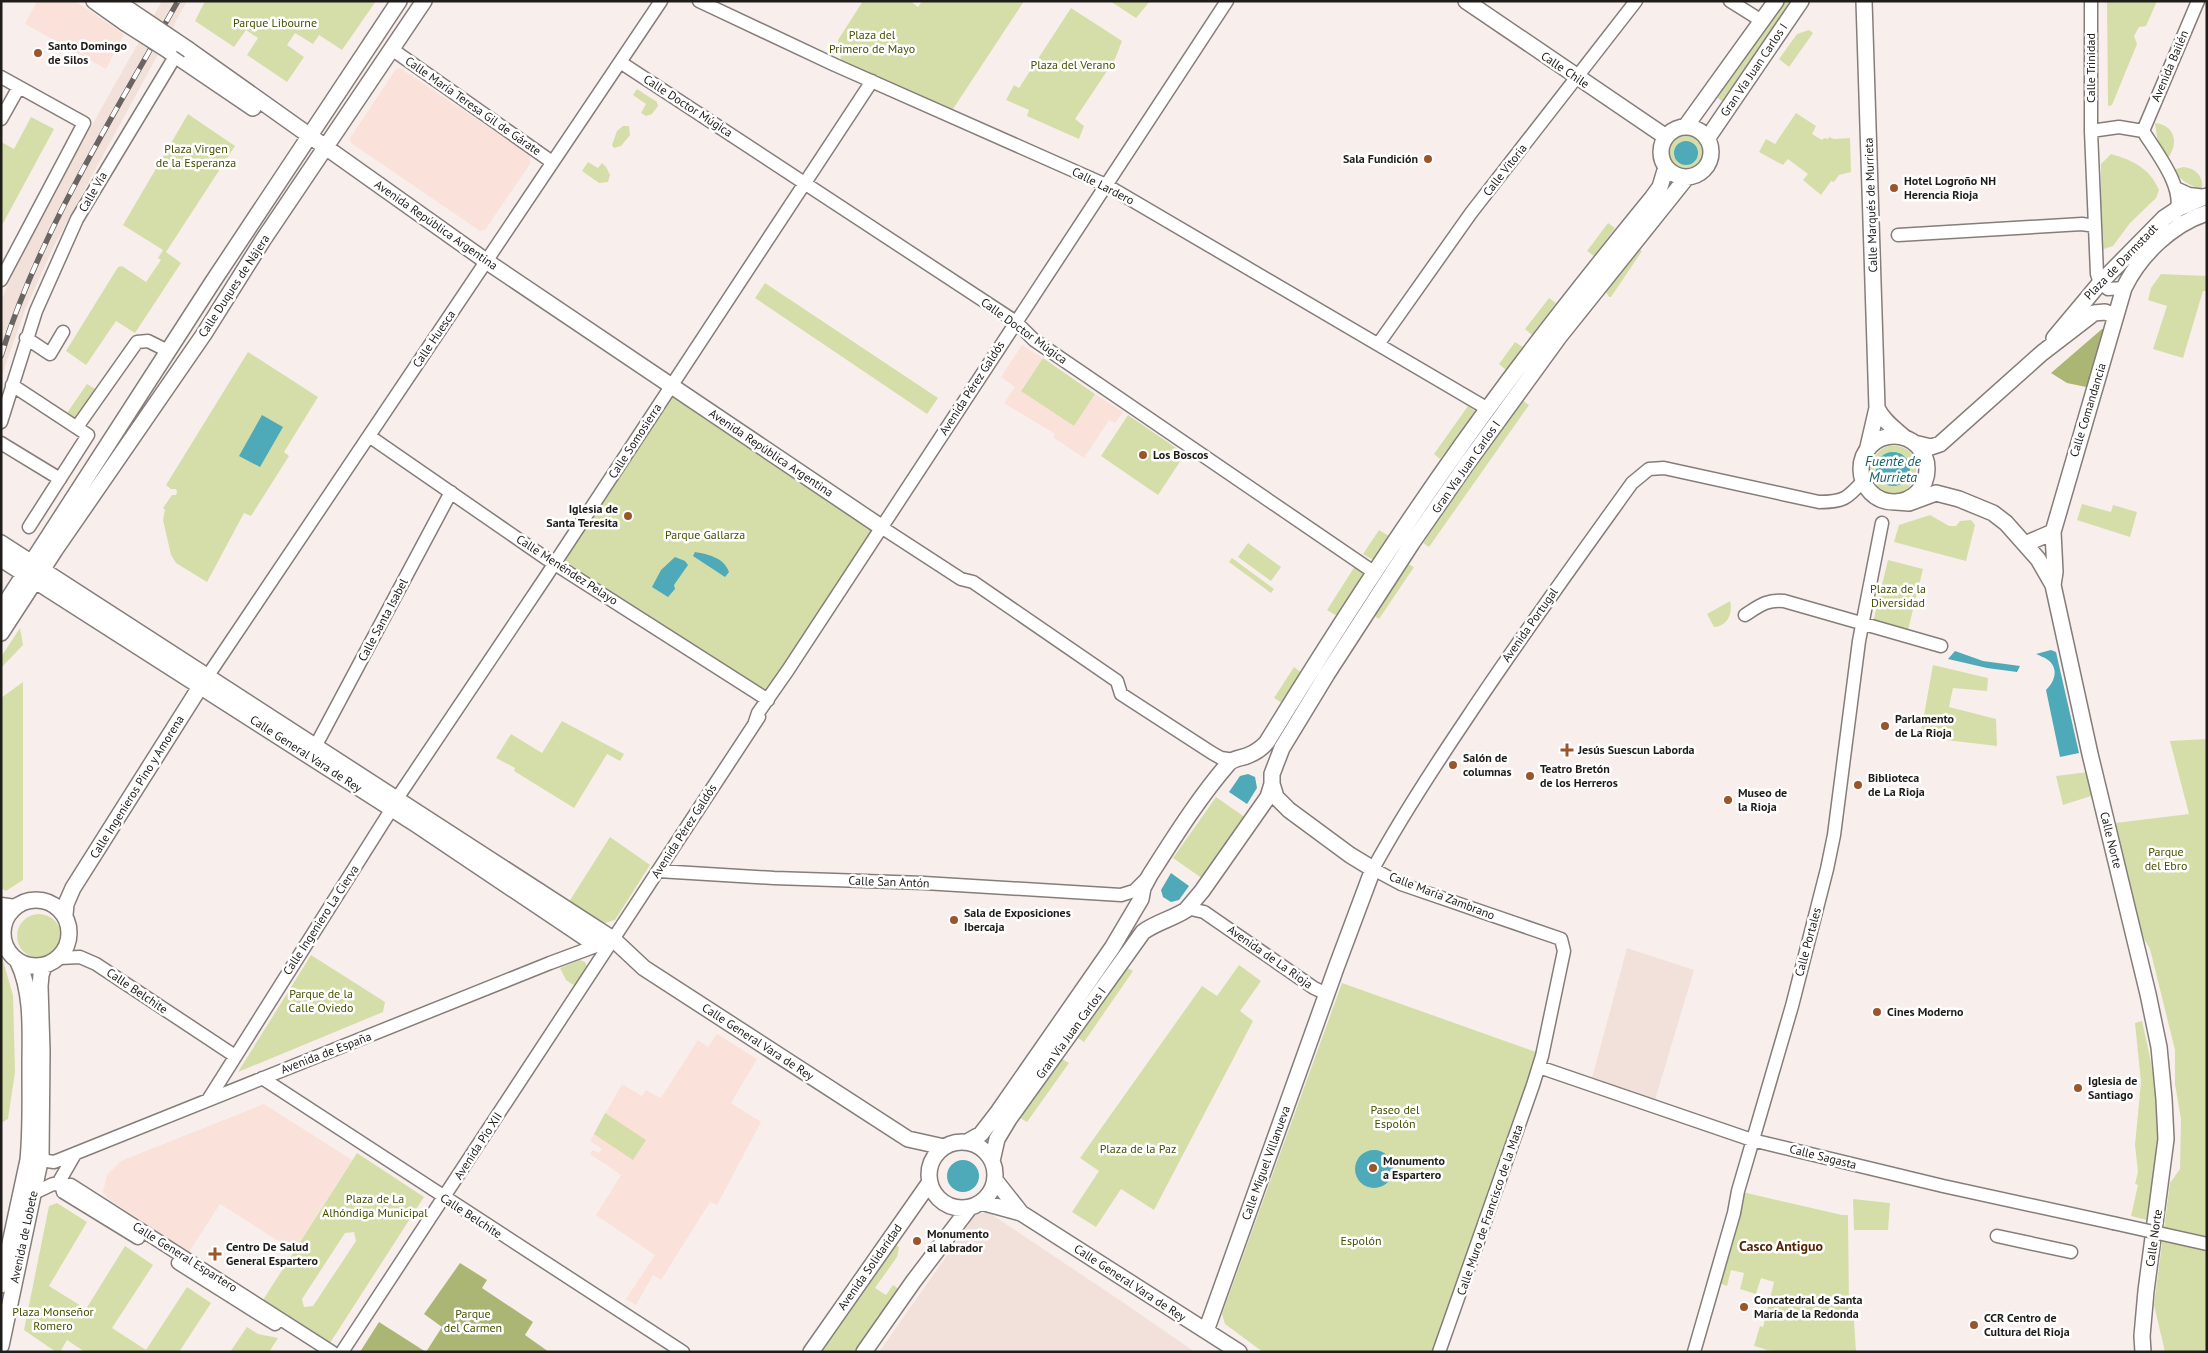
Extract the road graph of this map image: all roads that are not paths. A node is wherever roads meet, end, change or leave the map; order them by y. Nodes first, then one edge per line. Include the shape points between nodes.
1 (94, 1) edge
2 (116, 1) edge
3 (398, 1) edge
4 (424, 1) edge
5 (661, 1) edge
6 (699, 1) edge
7 (1227, 1) edge
8 (1466, 1) edge
9 (1636, 1) edge
10 (1730, 1) edge
11 (1776, 1) edge
12 (1801, 1) edge
13 (1864, 1) edge
14 (2091, 1) edge
15 (2198, 1) edge
16 (128, 17) junction
17 (1762, 21) junction
18 (393, 50) junction
19 (178, 52) junction
20 (620, 62) junction
21 (1, 77) edge
22 (1576, 77) junction
23 (872, 81) junction
24 (19, 87) junction
25 (1, 119) edge
26 (1686, 126) junction
27 (2143, 130) junction
28 (2092, 133) junction
29 (310, 136) junction
30 (1666, 136) junction
31 (1707, 139) junction
32 (327, 147) junction
33 (552, 162) junction
34 (1666, 167) junction
35 (1686, 177) junction
36 (805, 183) junction
37 (1106, 185) junction
38 (2178, 189) junction
39 (2206, 196) edge
40 (2178, 208) junction
41 (2200, 215) edge
42 (2096, 226) junction
43 (1898, 236) dead end
44 (486, 261) junction
45 (1, 280) edge
46 (2100, 283) junction
47 (2124, 288) junction
48 (2116, 316) junction
49 (1016, 322) junction
50 (63, 332) dead end
51 (26, 338) junction
52 (1379, 343) junction
53 (168, 351) junction
54 (2042, 354) junction
55 (12, 385) junction
56 (671, 385) junction
57 (1488, 408) junction
58 (1877, 408) junction
59 (1, 422) edge
60 (76, 427) junction
61 (370, 436) junction
62 (1910, 440) junction
63 (1, 443) edge
64 (1868, 447) junction
65 (60, 479) junction
66 (1863, 481) junction
67 (450, 492) junction
68 (1896, 502) junction
69 (1882, 523) dead end
70 (29, 527) dead end
71 (881, 527) junction
72 (2053, 532) junction
73 (1, 543) edge
74 (2025, 544) junction
75 (1, 559) edge
76 (555, 564) junction
77 (1375, 572) junction
78 (37, 573) junction
79 (2053, 585) junction
80 (1, 610) edge
81 (1745, 615) dead end
82 (1862, 624) junction
83 (1, 633) edge
84 (1941, 646) dead end
85 (203, 682) junction
86 (768, 700) junction
87 (315, 747) junction
88 (1240, 758) junction
89 (1272, 779) junction
90 (1263, 804) junction
91 (1282, 804) junction
92 (394, 805) junction
93 (1373, 869) junction
94 (658, 871) junction
95 (73, 888) junction
96 (1202, 891) junction
97 (1130, 896) junction
98 (47, 901) junction
99 (8, 905) edge
100 (1186, 910) junction
101 (64, 915) junction
102 (1167, 918) junction
103 (1214, 919) junction
104 (2, 932) edge
105 (613, 940) junction
106 (1561, 940) joint
107 (59, 958) junction
108 (18, 962) junction
109 (44, 966) junction
110 (1327, 994) junction
111 (235, 1056) junction
112 (1539, 1067) junction
113 (262, 1078) junction
114 (208, 1100) junction
115 (908, 1139) junction
116 (1752, 1140) junction
117 (967, 1142) junction
118 (944, 1147) junction
119 (75, 1154) junction
120 (34, 1158) junction
121 (992, 1161) junction
122 (930, 1176) junction
123 (995, 1180) junction
124 (60, 1183) junction
125 (34, 1193) junction
126 (444, 1198) junction
127 (975, 1205) junction
128 (1021, 1213) junction
129 (1997, 1236) dead end
130 (2207, 1244) edge
131 (2071, 1252) dead end
132 (1, 1285) edge
133 (1206, 1331) junction
134 (1, 1346) edge
135 (318, 1352) edge
136 (332, 1352) edge
137 (342, 1352) edge
138 (683, 1352) edge
139 (811, 1352) edge
140 (864, 1352) edge
141 (1239, 1352) edge
142 (1439, 1352) edge
143 (1694, 1352) edge
144 (2142, 1352) edge

1 - 16 main road, Avenida República Argentina
2 - 16 main road, Avenida República Argentina
3 - 29 main road, Calle Duques de Nájera
4 - 18 main road, Calle Duques de Nájera
5 - 20 street, Calle Huesca
6 - 23 street, Calle Lardero
7 - 37 street, Avenida Pérez Galdós
8 - 22 main road, Calle Chile
9 - 22 street, Calle Vitoria
10 - 17 street
11 - 17 main road, Gran Vía Juan Carlos I
12 - 31 main road, Gran Vía Juan Carlos I
13 - 58 main road, Calle Marqués de Murrieta
14 - 28 street, Calle Trinidad
15 - 27 street, Avenida Bailén
16 - 19 main road, Avenida República Argentina, bridge
17 - 26 main road, Gran Vía Juan Carlos I
18 - 32 main road, Calle Duques de Nájera
18 - 33 street, Calle María Teresa Gil de Gárate
19 - 29 main road, Avenida República Argentina
19 - 51 street, Calle Vía via 77,219
20 - 33 street, Calle Huesca
20 - 36 street, Calle Doctor Múgica
21 - 24 street
22 - 30 main road, Calle Chile
22 - 52 street, Calle Vitoria via 1471,214
23 - 36 street, Calle Somosierra
23 - 37 street, Calle Lardero
24 - 25 street
24 - 45 street via 84,123
26 - 30 main road
26 - 31 main road via 1698,130
27 - 28 street via 2118,127
27 - 38 street
28 - 42 street, Calle Trinidad
29 - 32 main road, Avenida República Argentina
29 - 53 main road, Calle Duques de Nájera
30 - 34 main road via 1661,155
31 - 35 main road via 1711,152 1708,164 1698,173
32 - 44 main road, Avenida República Argentina
32 - 78 main road, Calle Duques de Nájera via 204,334
33 - 44 street, Calle Huesca
34 - 35 main road
34 - 57 main road, Gran Vía Juan Carlos I via 1660,187 1652,198
35 - 89 main road, Gran Vía Juan Carlos I via 1559,337 1466,465 1327,674 1282,748
36 - 49 street, Calle Doctor Múgica
36 - 56 street, Calle Somosierra
37 - 49 street, Avenida Pérez Galdós
37 - 52 street, Calle Lardero
38 - 39 street
38 - 40 street
39 - 40 main road
40 - 46 main road, Plaza de Darmstadt
40 - 47 street, Plaza de Darmstadt via 2168,226 2135,260
41 - 47 main road, Plaza de Darmstadt via 2166,236 2132,274
42 - 43 street via 2082,224
42 - 46 street, Calle Trinidad
44 - 56 main road, Avenida República Argentina
44 - 61 street, Calle Huesca
46 - 47 street via 2108,289
46 - 54 main road, Plaza de Darmstadt
47 - 48 main road, Calle Comandancia
48 - 54 main road via 2094,313
48 - 72 main road, Calle Comandancia
49 - 71 street, Avenida Pérez Galdós
49 - 77 street, Calle Doctor Múgica via 1034,340
50 - 51 street via 50,354
51 - 55 street, Calle Vía
52 - 57 street, Calle Lardero
53 - 60 street via 148,341 137,342
53 - 78 main road, Calle Duques de Nájera
54 - 62 main road via 1940,444 1931,447
55 - 59 street, Calle Vía
55 - 60 street
56 - 71 main road, Avenida República Argentina
56 - 76 street, Calle Somosierra
57 - 77 main road, Gran Vía Juan Carlos I
58 - 62 main road via 1888,424
58 - 64 main road, Calle Marqués de Murrieta
60 - 65 street via 88,435
61 - 67 street, Calle Menéndez Pelayo
61 - 85 street, Calle Huesca
62 - 64 main road via 1886,436
62 - 68 main road via 1920,449 1926,463 1925,480 1914,495
63 - 65 street
64 - 66 main road via 1861,467
65 - 70 street
66 - 68 main road via 1878,498
66 - 93 street, Avenida Portugal via 1849,497 1837,502 1819,502 1664,468 1649,469 1632,483 1507,657
67 - 76 street, Calle Menéndez Pelayo
67 - 87 street, Calle Santa Isabel
68 - 74 main road, Calle Norte via 1909,503 1936,493 1959,499 1993,513 2006,522
69 - 82 street, Calle Portales
71 - 86 street, Avenida Pérez Galdós
71 - 88 street, Avenida República Argentina via 961,579 974,582 1117,681 1121,694 1212,753 1221,758
72 - 74 main road
72 - 79 main road, Calle Comandancia
73 - 78 main road, Calle General Vara de Rey
74 - 79 main road, Calle Norte
75 - 78 main road, Calle General Vara de Rey
76 - 86 street, Calle Menéndez Pelayo
76 - 92 street, Calle Somosierra
77 - 88 main road, Gran Vía Juan Carlos I via 1267,742 1261,749
78 - 80 main road
78 - 83 main road
78 - 85 main road, Calle General Vara de Rey
78 - 85 main road, Calle General Vara de Rey via 187,664
79 - 144 main road, Calle Norte via 2159,1048 2166,1139 2146,1291
81 - 82 street via 1772,600
82 - 84 street
82 - 116 street, Calle Portales via 1827,869 1792,1006
85 - 87 main road, Calle General Vara de Rey
85 - 92 main road, Calle General Vara de Rey
85 - 95 main road, Calle Ingenieros Pino y Amorena
86 - 94 street, Avenida Pérez Galdós
87 - 92 main road, Calle General Vara de Rey
88 - 89 main road via 1258,759 1266,765
88 - 97 main road, Gran Vía Juan Carlos I via 1230,762 1213,783 1150,875
89 - 90 main road, Gran Vía Juan Carlos I
89 - 91 main road, Calle María Zambrano via 1273,791
90 - 91 main road via 1270,800
90 - 96 main road, Gran Vía Juan Carlos I
91 - 93 main road, Calle María Zambrano
92 - 105 main road, Calle General Vara de Rey
92 - 111 street, Calle Ingeniero La Cierva
93 - 106 street, Calle María Zambrano via 1401,884
93 - 110 main road, Avenida Portugal
94 - 97 street, Calle San Antón
94 - 105 street, Avenida Pérez Galdós
95 - 98 main road, Calle Ingenieros Pino y Amorena via 56,901
95 - 101 main road, Calle Ingenieros Pino y Amorena
96 - 100 main road, Gran Vía Juan Carlos I
96 - 103 street, Avenida de La Rioja via 1202,906
97 - 102 main road via 1156,916
97 - 117 main road, Gran Vía Juan Carlos I via 1133,913 1112,948 998,1112 981,1134
98 - 99 main road, Calle Ingenieros Pino y Amorena via 30,900
98 - 101 main road
99 - 104 main road, Calle Ingenieros Pino y Amorena
100 - 102 main road, Gran Vía Juan Carlos I
100 - 103 street, Avenida de La Rioja via 1200,911
101 - 107 main road, Calle Ingenieros Pino y Amorena via 69,926 69,938
102 - 121 main road, Gran Vía Juan Carlos I via 1143,932 1009,1119 997,1140
103 - 110 street, Avenida de La Rioja
104 - 108 main road, Calle Ingenieros Pino y Amorena via 7,950
105 - 113 street, Avenida de España via 550,962
105 - 115 main road, Calle General Vara de Rey via 644,968
105 - 126 street, Avenida Pío XII
106 - 112 street, Calle Muro de Francisco de la Mata via 1564,951
107 - 109 main road
107 - 111 street, Calle Belchite via 80,957 96,964
108 - 109 main road
108 - 120 main road, Calle Ingenieros Pino y Amorena via 26,986 31,1031
109 - 120 main road via 40,986 42,1052
110 - 133 main road, Calle Miguel Villanueva
111 - 114 street, Calle Ingeniero La Cierva
112 - 116 street, Calle Sagasta
112 - 142 street, Calle Muro de Francisco de la Mata
113 - 114 street, Avenida de España
113 - 126 street, Calle Belchite
114 - 119 street, Avenida de España
115 - 118 main road, Calle General Vara de Rey
115 - 122 main road, Calle General Vara de Rey
116 - 130 street, Calle Sagasta, bridge via 1985,1196
116 - 143 street, Calle Portales
117 - 118 main road
117 - 121 main road via 982,1148
118 - 122 main road via 937,1153
119 - 120 street, Avenida de España via 54,1162
119 - 124 street
120 - 125 main road, Avenida de Lobete
120 - 132 main road, Avenida de Lobete
121 - 123 main road
122 - 127 main road via 932,1189 944,1203 961,1208
122 - 139 main road, Avenida Solidaridad
123 - 127 main road via 988,1196
123 - 128 main road, Calle General Vara de Rey
124 - 125 street via 45,1186
124 - 135 street via 63,1192
124 - 136 street, Calle General Espartero via 71,1185
125 - 134 main road, Avenida de Lobete
126 - 137 street, Avenida Pío XII
126 - 138 street, Calle Belchite
127 - 128 main road, Calle General Vara de Rey
127 - 140 main road via 913,1282
128 - 133 main road, Calle General Vara de Rey
129 - 131 street
133 - 141 main road, Calle General Vara de Rey

